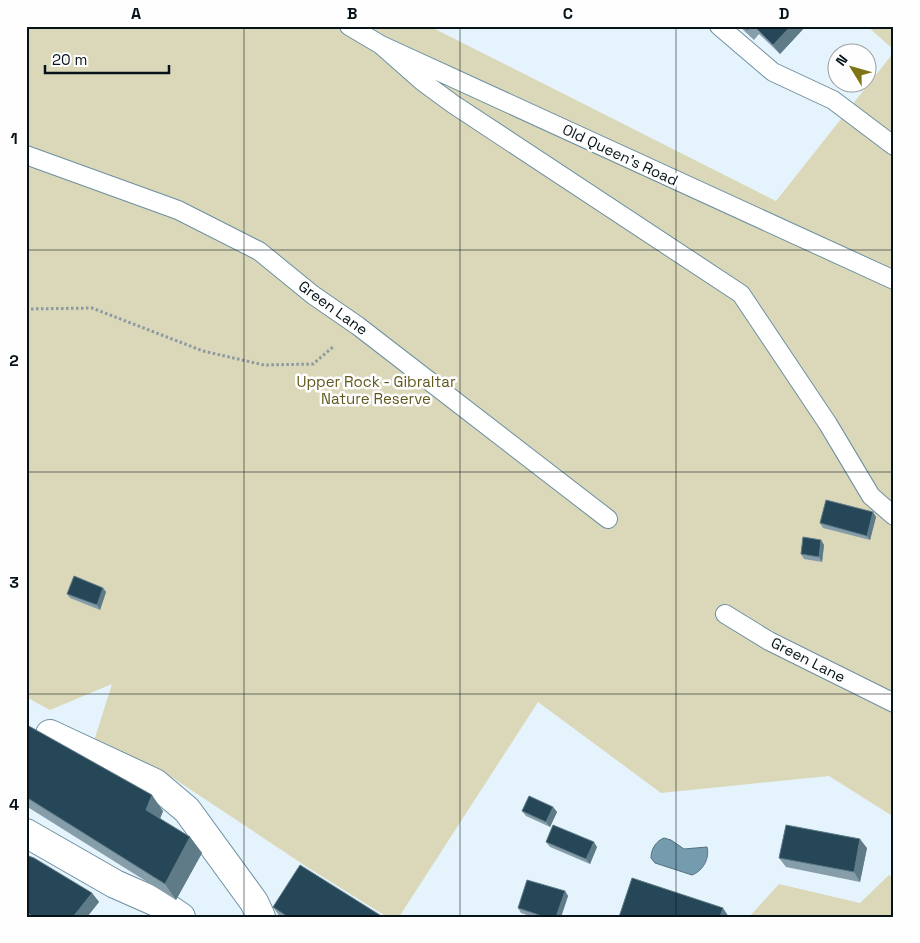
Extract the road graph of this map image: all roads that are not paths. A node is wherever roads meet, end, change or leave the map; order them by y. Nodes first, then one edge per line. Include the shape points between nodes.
1 (349, 26) edge
2 (719, 26) edge
3 (382, 45) junction
4 (894, 146) edge
5 (26, 156) edge
6 (894, 280) edge
7 (894, 516) edge
8 (608, 519) dead end
9 (725, 614) dead end
10 (894, 703) edge
11 (50, 734) dead end
12 (26, 833) edge
13 (181, 917) edge
14 (262, 917) edge

1 - 3 lane, Old Queen's Road
2 - 4 lane via 773,72 833,100
3 - 6 lane, Old Queen's Road
3 - 7 lane via 446,98 741,294 828,424 870,496
5 - 8 lane, Green Lane via 178,210 259,251
9 - 10 lane, Green Lane via 769,641
11 - 14 street via 155,783 187,810
12 - 13 street

